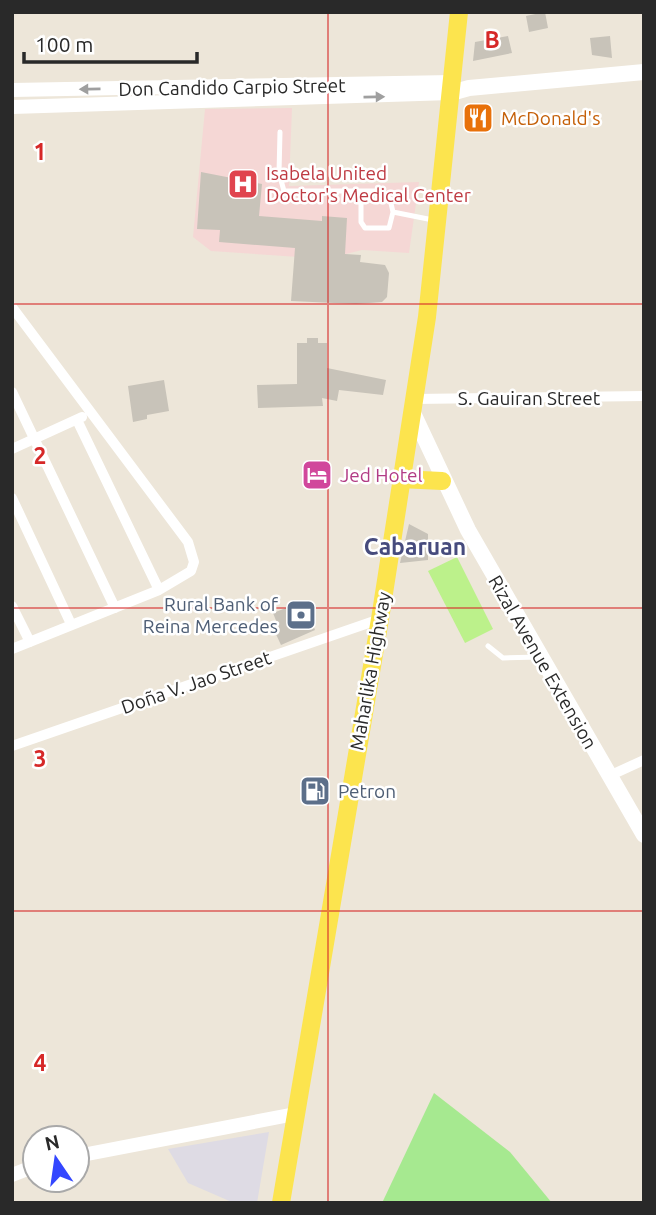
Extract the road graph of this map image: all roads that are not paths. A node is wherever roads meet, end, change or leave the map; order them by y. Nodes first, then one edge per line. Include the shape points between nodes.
1 (459, 12) edge
2 (644, 72) edge
3 (458, 87) junction
4 (12, 90) edge
5 (12, 107) edge
6 (280, 132) dead end
7 (361, 191) junction
8 (393, 212) junction
9 (439, 221) junction
10 (12, 307) edge
11 (12, 393) edge
12 (644, 396) edge
13 (413, 405) junction
14 (91, 413) junction
15 (77, 419) junction
16 (36, 439) junction
17 (12, 449) edge
18 (400, 479) junction
19 (442, 481) junction
20 (12, 498) edge
21 (159, 590) junction
22 (12, 606) edge
23 (115, 608) junction
24 (380, 619) junction
25 (71, 624) junction
26 (30, 642) junction
27 (488, 646) dead end
28 (12, 649) edge
29 (539, 657) junction
30 (12, 746) edge
31 (644, 760) edge
32 (609, 776) junction
33 (644, 835) edge
34 (295, 1114) junction
35 (91, 1153) edge
36 (281, 1203) edge

1 - 3 main road, Maharlika Highway
2 - 3 main road
3 -> 4 street, Don Candido Carpio Street
5 -> 3 street, Don Candido Carpio Street
3 - 9 main road, Maharlika Highway
6 - 7 lane via 279,173 284,191
7 - 8 lane via 386,193
7 - 8 lane via 365,228 389,228
8 - 9 lane
9 - 13 main road, Maharlika Highway
10 - 14 street
11 - 16 street
12 - 13 street, S. Gauiran Street
13 - 18 main road, Maharlika Highway
13 - 19 main road, Rizal Avenue Extension
14 - 15 street
14 - 21 street via 192,552 191,571
15 - 16 street
15 - 21 street
16 - 17 street
16 - 23 street
18 - 19 main road
18 - 24 main road, Maharlika Highway
19 - 29 main road, Rizal Avenue Extension
20 - 25 street
21 - 23 street
22 - 26 street
23 - 25 street
24 - 30 street, Doña V. Jao Street
24 - 34 main road, Maharlika Highway
25 - 26 street
26 - 28 street
27 - 29 lane via 503,658
29 - 32 main road, Rizal Avenue Extension
31 - 32 street
32 - 33 main road, Rizal Avenue Extension
34 - 35 street
34 - 36 main road, Maharlika Highway

